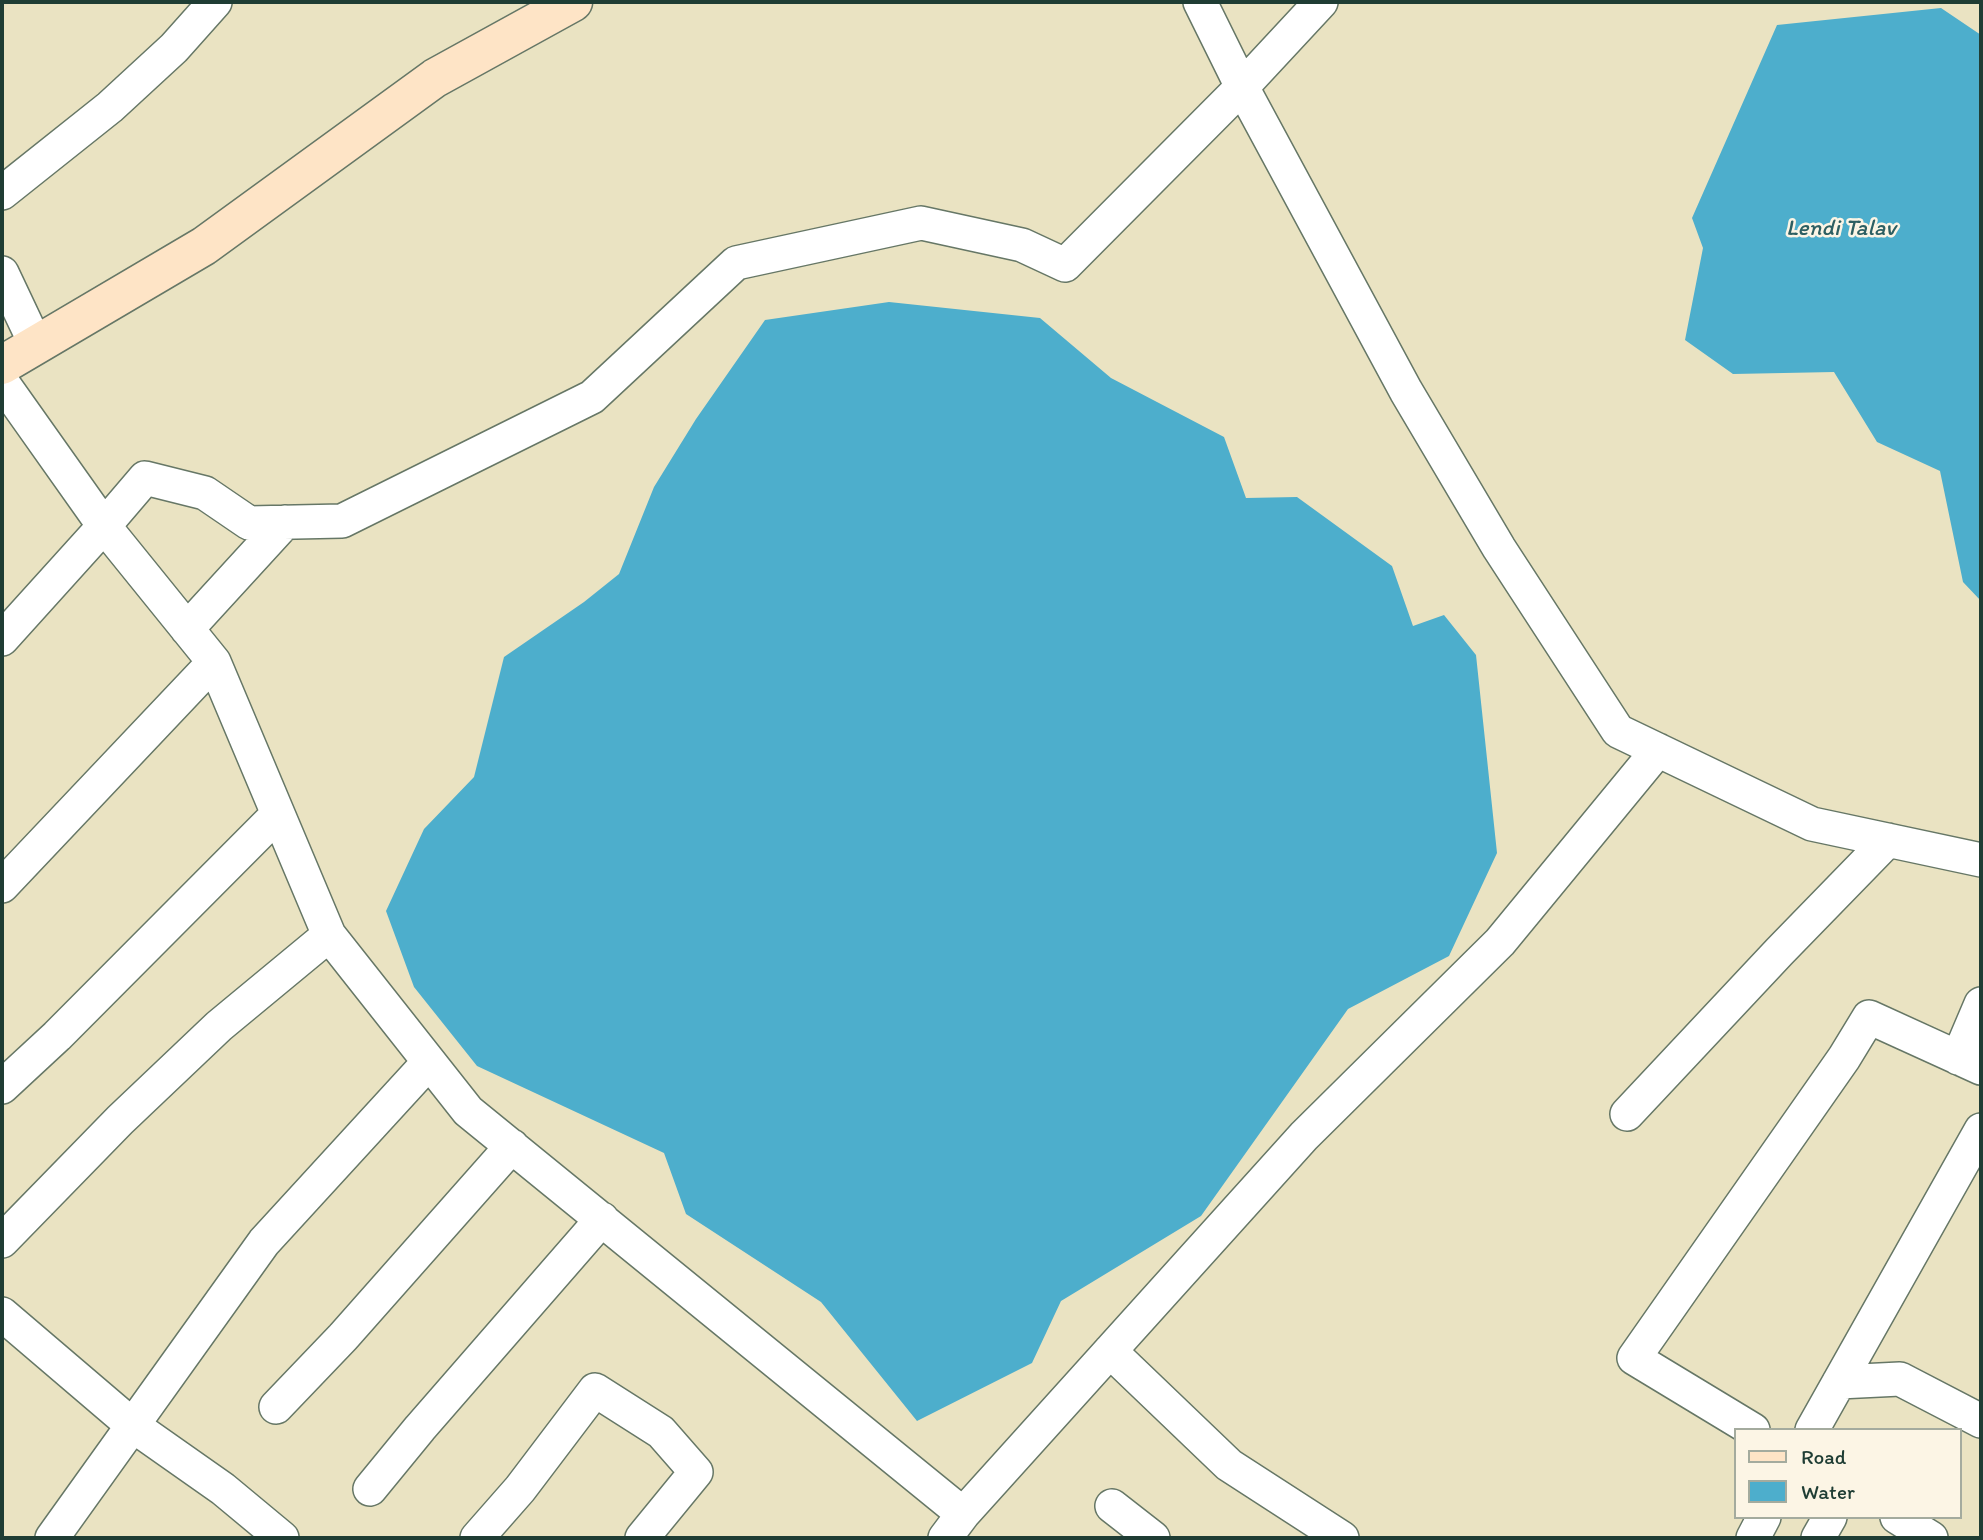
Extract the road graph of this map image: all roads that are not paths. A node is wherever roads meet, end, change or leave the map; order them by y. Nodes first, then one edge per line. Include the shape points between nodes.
1 (215, 2) edge
2 (573, 2) edge
3 (1200, 2) edge
4 (1321, 2) edge
5 (1242, 87) junction
6 (2, 193) edge
7 (2, 273) edge
8 (36, 345) junction
9 (2, 365) edge
10 (2, 382) edge
11 (285, 522) junction
12 (104, 526) junction
13 (187, 628) junction
14 (2, 639) edge
15 (214, 662) junction
16 (1658, 750) junction
17 (278, 814) junction
18 (1888, 840) junction
19 (1981, 860) edge
20 (2, 886) edge
21 (328, 935) junction
22 (1981, 1004) edge
23 (429, 1062) junction
24 (1970, 1063) edge
25 (2, 1087) edge
26 (1627, 1114) dead end
27 (1981, 1130) edge
28 (512, 1146) junction
29 (602, 1220) junction
30 (2, 1241) edge
31 (2, 1314) edge
32 (1110, 1351) junction
33 (1839, 1382) junction
34 (276, 1407) dead end
35 (1981, 1421) edge
36 (132, 1425) junction
37 (1750, 1428) edge
38 (1813, 1428) edge
39 (370, 1489) dead end
40 (1112, 1506) dead end
41 (1763, 1519) edge
42 (1829, 1519) edge
43 (1899, 1519) edge
44 (954, 1526) edge
45 (52, 1538) edge
46 (282, 1538) edge
47 (477, 1538) edge
48 (642, 1538) edge
49 (1153, 1538) edge
50 (1342, 1538) edge
51 (1753, 1538) edge
52 (1818, 1538) edge
53 (1931, 1538) edge

1 - 6 street via 174,48 110,107
2 - 8 street via 435,78 204,246
3 - 5 street
4 - 5 street
5 - 11 street via 1065,265 1021,245 921,223 736,263 592,397 342,521
5 - 16 street via 1406,391 1499,548 1618,731
7 - 8 street
8 - 9 street
10 - 12 street
11 - 12 street via 249,523 205,493 145,478
11 - 13 street
12 - 13 street
12 - 14 street
13 - 15 street
15 - 17 street
15 - 20 street
16 - 18 street via 1812,824
16 - 32 street via 1500,942 1304,1136
17 - 21 street
17 - 25 street
18 - 19 street
18 - 26 street
21 - 23 street
21 - 30 street via 219,1026
22 - 24 street
23 - 28 street via 468,1111
23 - 36 street via 264,1242
24 - 37 street via 1869,1017 1634,1358
27 - 33 street
28 - 29 street
28 - 34 street
29 - 39 street
29 - 44 street
31 - 36 street
32 - 44 street
32 - 50 street via 1229,1465
33 - 35 street via 1900,1379
33 - 38 street
36 - 45 street
36 - 46 street via 223,1489
40 - 49 street
41 - 51 street
42 - 52 street
43 - 53 street
47 - 48 street via 594,1390 661,1432 696,1472

